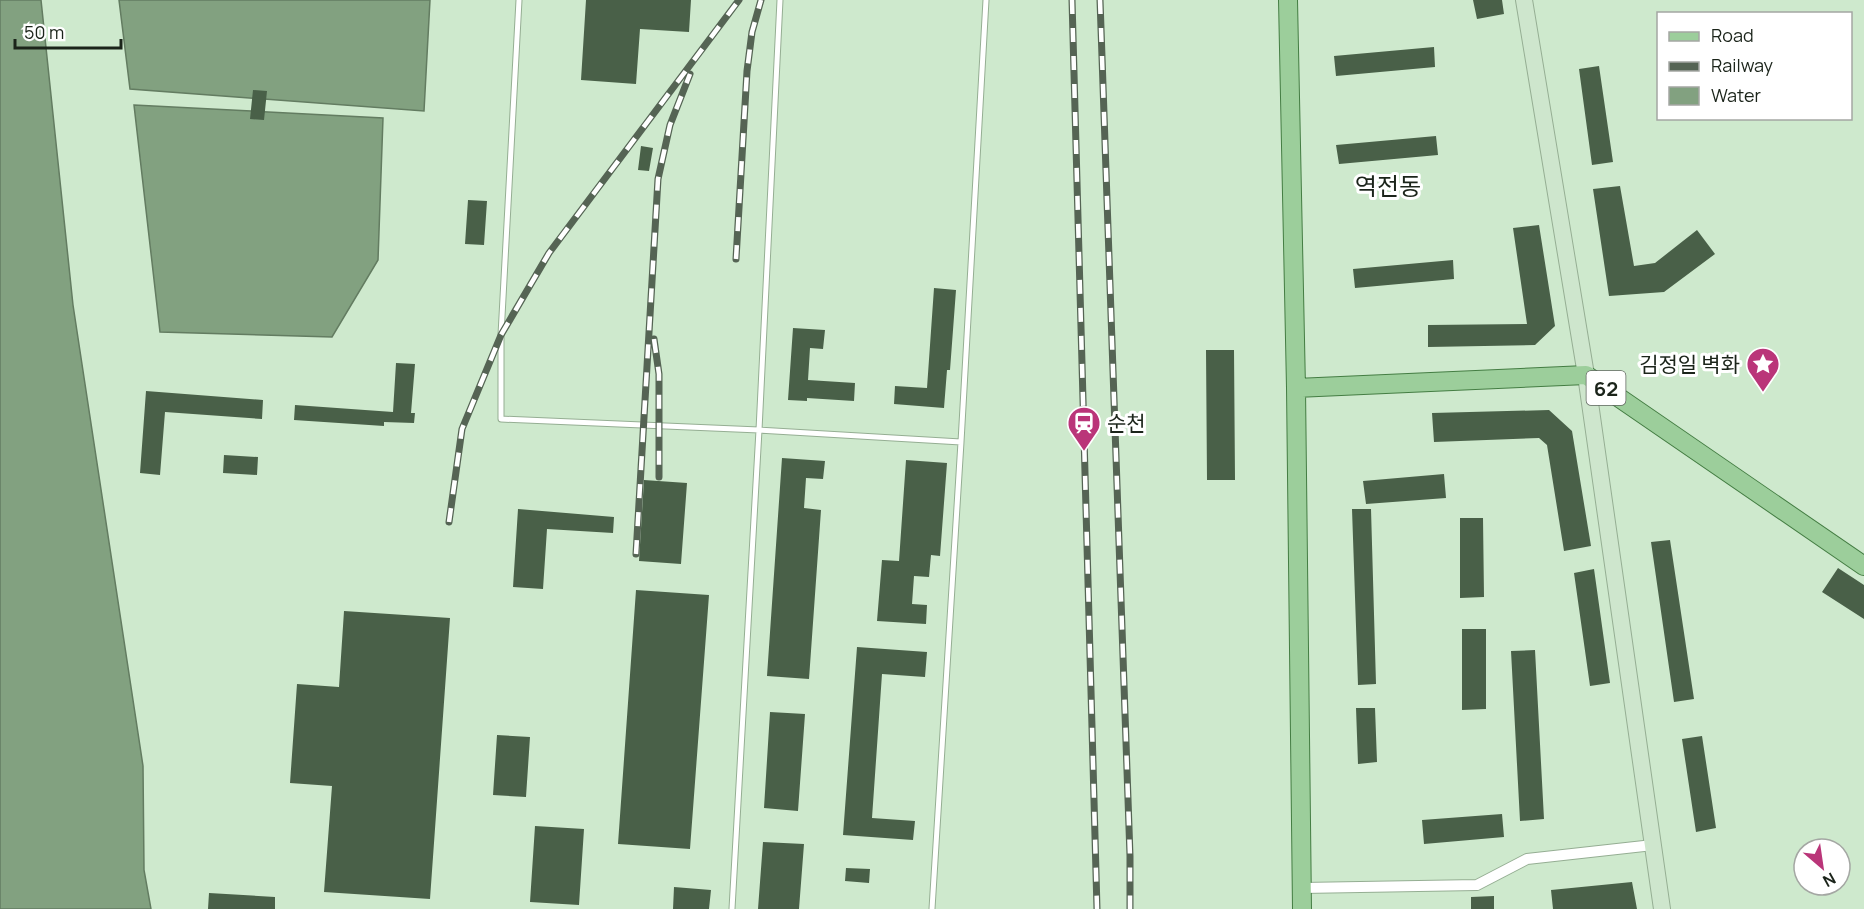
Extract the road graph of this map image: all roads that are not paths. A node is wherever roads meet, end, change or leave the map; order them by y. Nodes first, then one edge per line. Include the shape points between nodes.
1 (519, 0) edge
2 (780, 0) edge
3 (986, 0) edge
4 (1288, 0) edge
5 (1524, 0) edge
6 (1586, 375) junction
7 (1296, 388) junction
8 (759, 430) junction
9 (961, 442) junction
10 (1864, 566) edge
11 (1653, 845) junction
12 (1302, 888) junction
13 (732, 909) edge
14 (932, 909) edge
15 (1302, 909) edge
16 (1662, 909) edge

1 - 8 lane via 501,335 501,418
2 - 8 lane
3 - 9 lane
4 - 7 main road
5 - 6 main road
6 - 7 main road, 62
6 - 10 main road, 62
6 - 11 main road
7 - 12 main road
8 - 9 lane
8 - 13 lane
9 - 14 lane
11 - 12 street via 1527,859 1477,885
11 - 16 main road
12 - 15 main road

